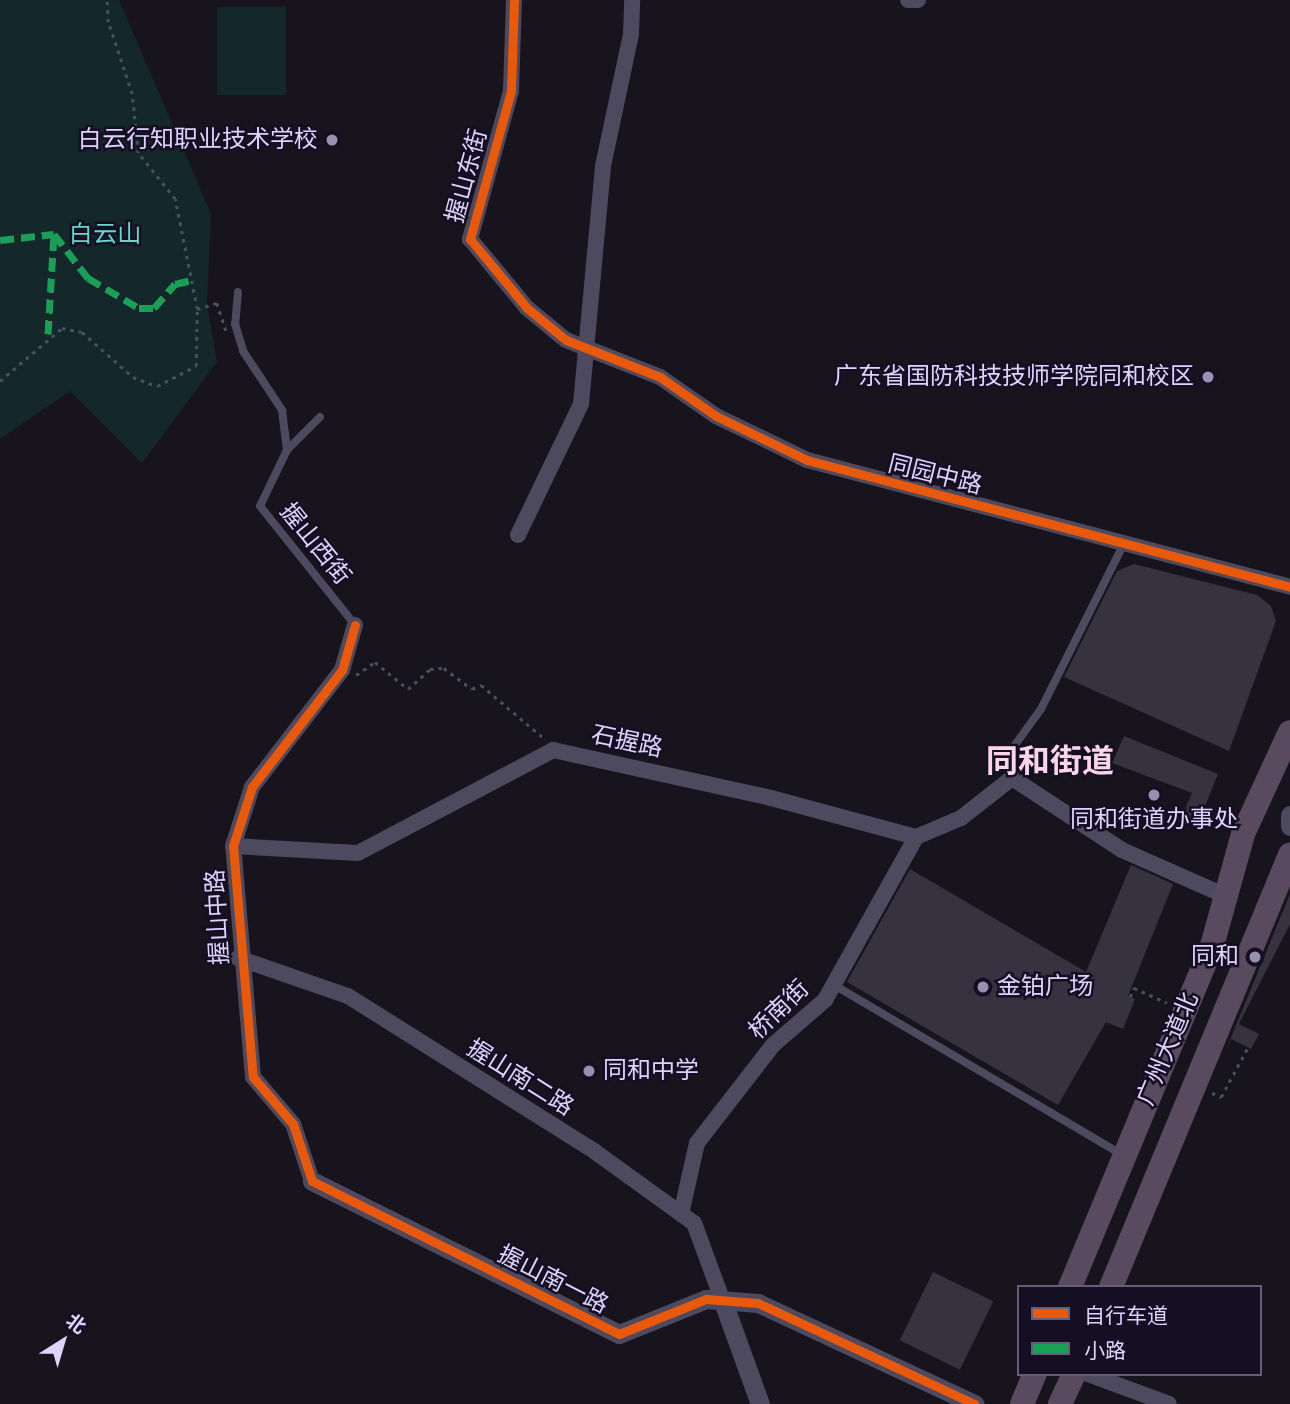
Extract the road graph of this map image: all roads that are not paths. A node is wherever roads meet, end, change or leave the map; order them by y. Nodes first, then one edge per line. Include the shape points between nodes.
1 (514, 0) edge
2 (632, 0) edge
3 (908, 0) edge
4 (918, 0) edge
5 (238, 292) dead end
6 (590, 354) junction
7 (320, 417) dead end
8 (287, 450) junction
9 (518, 534) dead end
10 (1124, 543) junction
11 (1290, 587) edge
12 (355, 625) joint
13 (1290, 732) edge
14 (1012, 778) junction
15 (1290, 815) edge
16 (1290, 826) edge
17 (916, 837) junction
18 (233, 846) junction
19 (1290, 855) edge
20 (1226, 896) junction
21 (238, 958) junction
22 (834, 985) junction
23 (1124, 1156) junction
24 (312, 1181) joint
25 (681, 1214) junction
26 (1071, 1285) edge
27 (1112, 1285) edge
28 (722, 1299) junction
29 (1034, 1376) edge
30 (1073, 1376) edge
31 (1093, 1376) edge
32 (760, 1404) edge
33 (975, 1404) edge
34 (1022, 1404) edge
35 (1060, 1404) edge
36 (1169, 1404) edge

1 - 6 street, 握山东街 via 511,91 470,239 527,308
2 - 6 street via 631,34 603,166
3 - 4 street
5 - 8 lane via 237,329 243,351 282,410
6 - 9 street via 581,404
6 - 10 street, 同园中路 via 660,377 716,416 807,460
7 - 8 lane, 握山西街
8 - 12 lane, 握山西街 via 260,506
10 - 11 street, 同园中路
10 - 14 lane via 1046,700 1012,749
12 - 18 street, 握山中路 via 342,670 252,787
13 - 20 highway, 广州大道北 via 1243,834
14 - 17 street via 961,818
14 - 20 street via 1122,850
15 - 16 street
17 - 18 street, 石握路 via 771,798 553,750 358,853
17 - 22 street, 桥南街
18 - 21 street, 握山中路
19 - 27 highway, 广州大道北
20 - 23 highway, 广州大道北
21 - 24 street, 握山中路 via 253,1077 293,1124
21 - 25 street, 握山南二路 via 348,996 594,1151
22 - 23 lane
22 - 25 street, 桥南街 via 825,1000 773,1045 697,1143
23 - 26 highway, 广州大道北
24 - 28 street, 握山南一路 via 619,1334 689,1304
25 - 28 street, 握山南二路 via 694,1223
28 - 32 street
28 - 33 street, 握山南一路 via 774,1307
29 - 34 highway
30 - 35 highway
31 - 36 street

